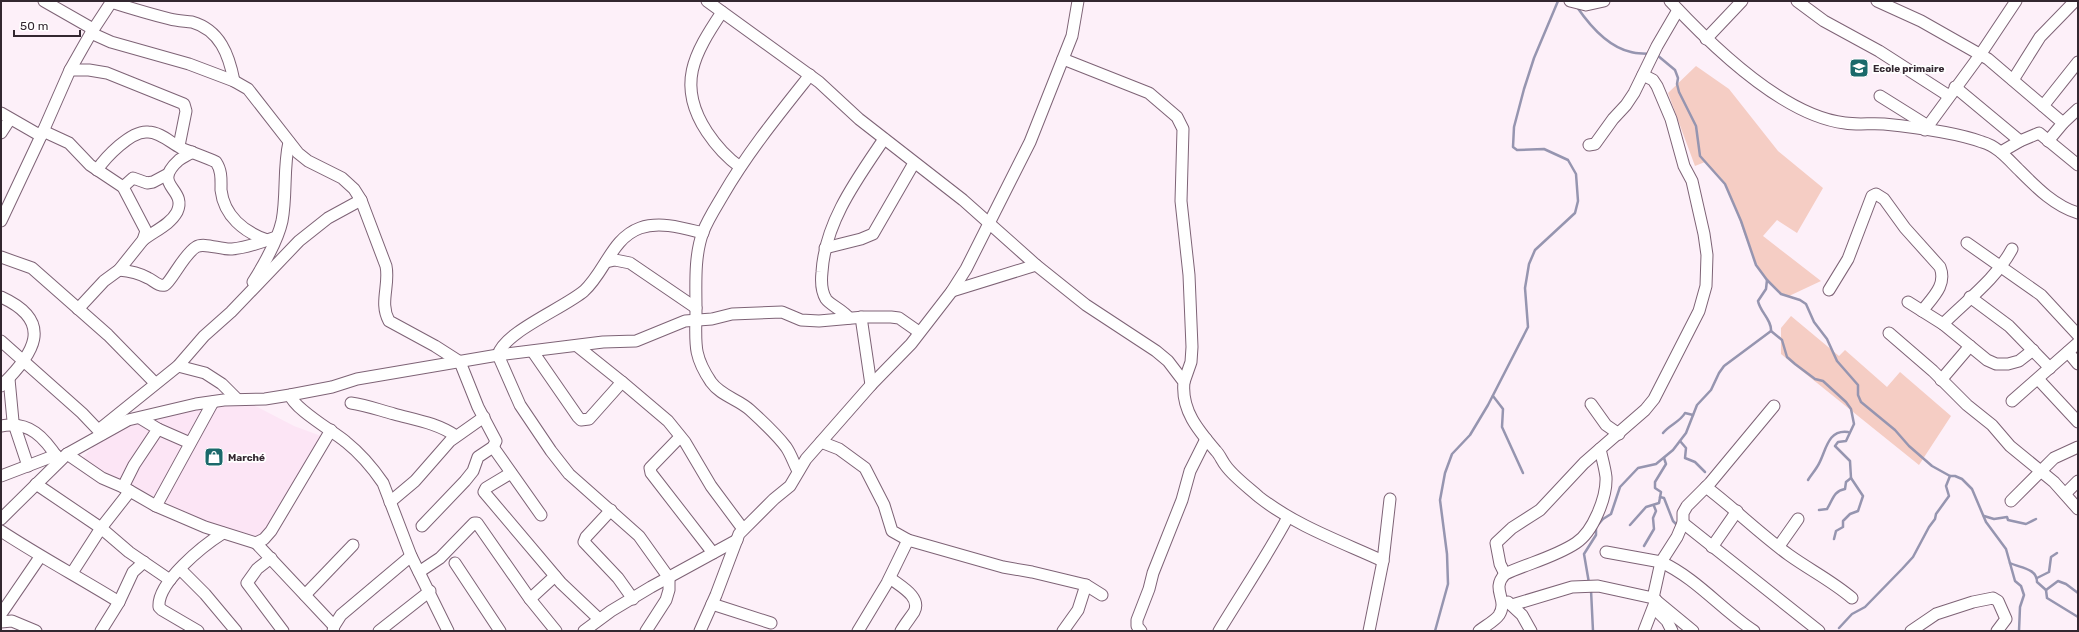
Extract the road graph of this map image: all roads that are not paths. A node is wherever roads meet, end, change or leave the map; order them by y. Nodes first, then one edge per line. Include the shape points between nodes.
1 (44, 1) edge
2 (707, 1) edge
3 (1078, 1) edge
4 (1570, 1) edge
5 (1604, 1) edge
6 (1670, 1) edge
7 (1742, 1) edge
8 (1797, 1) edge
9 (1877, 1) edge
10 (2016, 1) edge
11 (2075, 1) edge
12 (111, 2) edge
13 (1678, 10) junction
14 (722, 12) junction
15 (92, 31) junction
16 (1706, 39) junction
17 (1980, 55) junction
18 (1063, 59) junction
19 (2078, 62) edge
20 (70, 70) junction
21 (810, 75) junction
22 (1643, 75) junction
23 (2013, 80) junction
24 (234, 81) junction
25 (1952, 92) junction
26 (1880, 96) dead end
27 (2043, 106) junction
28 (2078, 109) edge
29 (6, 116) edge
30 (2063, 123) junction
31 (1926, 128) junction
32 (1, 133) edge
33 (42, 134) junction
34 (884, 139) junction
35 (2020, 141) junction
36 (2048, 141) junction
37 (288, 142) junction
38 (179, 146) junction
39 (1589, 146) dead end
40 (192, 152) junction
41 (2001, 152) junction
42 (914, 163) junction
43 (2078, 165) edge
44 (740, 167) junction
45 (97, 170) junction
46 (168, 174) junction
47 (123, 187) junction
48 (361, 200) junction
49 (2078, 213) edge
50 (1, 221) edge
51 (990, 223) junction
52 (703, 233) junction
53 (271, 239) junction
54 (143, 240) junction
55 (1967, 243) dead end
56 (825, 248) junction
57 (2012, 248) dead end
58 (1, 257) edge
59 (606, 262) junction
60 (1036, 265) junction
61 (2001, 266) junction
62 (119, 270) junction
63 (1829, 290) dead end
64 (952, 291) junction
65 (1, 297) edge
66 (1970, 297) junction
67 (241, 301) junction
68 (1908, 302) dead end
69 (696, 308) junction
70 (78, 309) junction
71 (1922, 311) junction
72 (861, 317) junction
73 (849, 318) junction
74 (696, 321) junction
75 (1943, 324) junction
76 (919, 332) junction
77 (1889, 333) dead end
78 (2078, 335) edge
79 (1, 341) edge
80 (2078, 343) edge
81 (577, 346) junction
82 (1970, 346) junction
83 (2032, 350) junction
84 (533, 352) junction
85 (2068, 352) junction
86 (498, 355) junction
87 (460, 362) junction
88 (24, 363) junction
89 (2078, 364) edge
90 (178, 366) junction
91 (2050, 368) junction
92 (2038, 379) junction
93 (1941, 380) junction
94 (622, 382) junction
95 (1184, 382) junction
96 (5, 383) edge
97 (156, 383) junction
98 (871, 385) junction
99 (290, 395) junction
100 (237, 399) junction
101 (2012, 401) dead end
102 (213, 402) junction
103 (351, 403) dead end
104 (1590, 404) dead end
105 (1774, 406) dead end
106 (484, 417) junction
107 (140, 418) junction
108 (2078, 422) edge
109 (14, 424) junction
110 (1, 426) edge
111 (158, 430) junction
112 (331, 430) junction
113 (100, 432) junction
114 (1619, 434) junction
115 (456, 436) junction
116 (680, 437) junction
117 (1206, 439) junction
118 (821, 442) junction
119 (190, 443) junction
120 (493, 447) junction
121 (2078, 447) edge
122 (1600, 449) junction
123 (60, 456) junction
124 (28, 466) junction
125 (2041, 470) junction
126 (798, 471) junction
127 (511, 473) junction
128 (1, 476) edge
129 (2078, 481) edge
130 (36, 484) junction
131 (1706, 487) junction
132 (126, 489) junction
133 (2066, 493) junction
134 (1390, 499) dead end
135 (2011, 500) dead end
136 (390, 502) junction
137 (156, 506) junction
138 (2078, 509) edge
139 (611, 510) junction
140 (1737, 511) junction
141 (541, 515) dead end
142 (1288, 517) junction
143 (1, 519) edge
144 (1798, 519) dead end
145 (1683, 522) junction
146 (422, 526) dead end
147 (101, 528) junction
148 (743, 529) junction
149 (1, 531) edge
150 (223, 533) junction
151 (737, 540) junction
152 (908, 540) junction
153 (256, 543) junction
154 (353, 545) dead end
155 (1779, 546) junction
156 (1712, 547) junction
157 (1606, 552) dead end
158 (713, 553) junction
159 (411, 556) junction
160 (40, 557) junction
161 (271, 558) junction
162 (1383, 561) junction
163 (144, 562) junction
164 (1661, 562) junction
165 (455, 563) dead end
166 (180, 569) junction
167 (419, 572) junction
168 (72, 573) junction
169 (1505, 574) junction
170 (555, 576) junction
171 (669, 578) junction
172 (890, 578) junction
173 (170, 580) junction
174 (1086, 585) junction
175 (430, 591) junction
176 (305, 595) junction
177 (1102, 595) dead end
178 (1501, 597) junction
179 (1852, 598) dead end
180 (530, 599) junction
181 (633, 599) junction
182 (120, 602) junction
183 (1654, 602) junction
184 (712, 604) junction
185 (1512, 605) junction
186 (1, 614) edge
187 (599, 619) junction
188 (1, 622) edge
189 (771, 623) dead end
190 (333, 628) edge
191 (36, 631) edge
192 (102, 631) edge
193 (198, 631) edge
194 (236, 631) edge
195 (283, 631) edge
196 (379, 631) edge
197 (448, 631) edge
198 (500, 631) edge
199 (556, 631) edge
200 (586, 631) edge
201 (646, 631) edge
202 (700, 631) edge
203 (858, 631) edge
204 (901, 631) edge
205 (1062, 631) edge
206 (1141, 631) edge
207 (1219, 631) edge
208 (1369, 631) edge
209 (1479, 631) edge
210 (1531, 631) edge
211 (1644, 631) edge
212 (1672, 631) edge
213 (1693, 631) edge
214 (1754, 631) edge
215 (1819, 631) edge
216 (1911, 631) edge
217 (1996, 631) edge

1 - 15 street
2 - 14 street
3 - 18 street via 1072,36
4 - 5 street via 1586,4
6 - 13 street
7 - 16 street
8 - 25 street via 1824,21
9 - 17 street via 1921,21
10 - 17 street
11 - 23 street via 2040,38
12 - 15 street
12 - 24 street via 166,18 192,22 211,32 223,44 230,59
13 - 16 street
13 - 22 street
14 - 21 street
14 - 44 street via 694,63 690,91 695,111 713,140 725,156
15 - 20 street
15 - 24 street via 111,42 166,57
16 - 31 street via 1756,80 1799,109 1844,123
17 - 23 street
17 - 25 street
18 - 51 street via 1028,148
18 - 95 street via 1149,93 1176,117 1183,130 1181,201 1189,275 1192,347 1192,362
19 - 27 street
20 - 33 street
20 - 38 street via 107,73 181,103 186,107 186,111
21 - 34 street
21 - 44 street
22 - 39 street via 1626,105 1612,119 1596,144
22 - 114 street via 1653,80 1657,86 1684,166 1692,181 1707,255 1706,286 1699,311 1658,392 1645,410
23 - 27 street
24 - 37 street via 248,89
25 - 31 street
25 - 35 street
26 - 31 street
27 - 30 street
28 - 30 street
29 - 32 street
29 - 33 street
30 - 36 street
31 - 41 street via 1982,141
33 - 45 street via 68,143
33 - 50 street
34 - 42 street
34 - 56 street via 843,203
35 - 36 street via 2039,133
35 - 41 street
36 - 43 street
37 - 48 street via 308,161 342,178
37 - 53 street via 282,222
38 - 40 street
38 - 45 street via 154,133 139,133 108,156
40 - 46 street via 180,159
40 - 53 street via 216,162 224,203 235,220 249,233
41 - 49 street via 2042,192
42 - 51 street
42 - 56 street via 873,234
44 - 52 street
45 - 47 street
46 - 47 street via 147,183 133,178
46 - 54 street via 167,182 177,194 179,201 177,212 166,225
47 - 54 street via 145,226
48 - 67 street via 328,218 308,234
48 - 87 street via 386,266 388,277 384,305 389,321
51 - 60 street
51 - 64 street
52 - 59 street via 651,224 627,235
52 - 69 street via 698,258
53 - 62 street via 232,249 197,246 164,285 139,273
53 - 67 street via 259,272
54 - 62 street
55 - 61 street
56 - 73 street via 822,289 827,300
57 - 61 street
58 - 70 street via 32,268
59 - 69 street via 615,260 630,263
59 - 86 street via 584,291 562,307 525,327 504,344
60 - 64 street
60 - 95 street via 1086,305 1156,350
61 - 66 street via 1983,287
61 - 78 street via 2041,295
62 - 70 street via 104,281
63 - 71 street via 1848,259 1872,196 1876,194 1884,199 1942,272 1941,286
64 - 76 street
65 - 88 street via 22,310 31,320 35,330
66 - 75 street
66 - 83 street via 2009,326
67 - 90 street via 204,336
68 - 71 street
69 - 74 street
70 - 97 street
71 - 75 street
72 - 73 street
72 - 76 street via 899,318
72 - 98 street
73 - 74 street via 811,321 801,320 782,312 770,312 732,314
74 - 81 street via 685,321 636,341
74 - 126 street via 696,353 712,383 719,392 750,410 786,447
75 - 82 street
76 - 98 street
77 - 93 street
79 - 88 street
80 - 85 street
81 - 84 street
81 - 94 street
82 - 83 street via 1996,364 2019,361
82 - 93 street
83 - 91 street
84 - 86 street
84 - 94 street via 581,420 589,420
85 - 89 street
85 - 91 street
86 - 87 street
86 - 139 street via 520,405 551,451 569,474
87 - 99 street via 358,379
87 - 106 street
88 - 96 street
88 - 113 street
90 - 97 street
90 - 100 street via 210,376
91 - 92 street
92 - 101 street
92 - 108 street
93 - 125 street via 1992,425 2010,446
94 - 116 street via 668,421
95 - 117 street via 1185,407
96 - 109 street
97 - 113 street
98 - 118 street
99 - 100 street via 265,399
99 - 112 street via 296,406
100 - 102 street
102 - 107 street
102 - 119 street
103 - 115 street via 423,421 445,428
104 - 114 street via 1606,425
105 - 131 street
106 - 115 street
106 - 120 street via 496,441
107 - 111 street
107 - 113 street via 128,420
109 - 110 street
109 - 123 street via 24,425
109 - 124 street
111 - 119 street
111 - 132 street via 134,465
112 - 136 street via 370,463 383,483
112 - 153 street via 270,531 264,539
113 - 123 street
114 - 122 street
115 - 136 street via 415,481
116 - 148 street via 711,486
116 - 158 street via 650,468 650,473
117 - 142 street via 1226,466 1259,497
117 - 206 street via 1190,471 1182,500 1137,620 1137,626
118 - 126 street
118 - 152 street via 839,449 864,468 884,505 892,532
119 - 137 street
120 - 127 street
120 - 146 street via 478,457 473,471 465,481
121 - 125 street via 2054,458
122 - 169 street via 1540,510 1512,528 1496,543 1500,564
122 - 169 street via 1606,477 1605,488 1597,516 1588,531 1578,542 1560,552
123 - 124 street
123 - 130 street
123 - 132 street
124 - 128 street
125 - 133 street
125 - 135 street
126 - 148 street via 790,486
127 - 141 street
127 - 170 street via 486,488 484,492
129 - 133 street
130 - 143 street
130 - 147 street
131 - 140 street
131 - 145 street via 1687,506 1683,513
132 - 137 street
132 - 147 street
133 - 138 street
134 - 162 street
136 - 159 street
137 - 150 street
139 - 171 street via 639,536
139 - 181 street via 584,542 614,573
140 - 155 street
140 - 156 street
142 - 162 street
142 - 207 street
144 - 155 street
145 - 156 street
145 - 164 street
147 - 163 street
147 - 168 street
148 - 151 street
149 - 160 street
150 - 153 street
150 - 166 street via 204,545
151 - 158 street
151 - 184 street
152 - 172 street
152 - 174 street via 1003,567
153 - 161 street
154 - 176 street
155 - 179 street
156 - 215 street
157 - 164 street
158 - 171 street
159 - 167 street
159 - 190 street via 353,603
160 - 168 street
160 - 186 street
161 - 176 street
161 - 195 street via 257,569 247,583
162 - 208 street
163 - 173 street
163 - 182 street via 133,572
164 - 183 street
164 - 214 street via 1683,575 1735,619
165 - 198 street
166 - 173 street
166 - 194 street
167 - 175 street
167 - 180 street via 440,558 474,523 477,523
168 - 182 street
169 - 178 street via 1498,585
170 - 180 street
170 - 187 street
171 - 181 street
171 - 201 street via 666,600
172 - 203 street
172 - 204 street via 914,597 916,602 915,610
173 - 193 street via 158,602 158,607
174 - 177 street
174 - 205 street via 1078,610
175 - 196 street
175 - 197 street
176 - 190 street
178 - 185 street
178 - 209 street via 1502,604 1498,616
180 - 199 street
181 - 187 street
182 - 192 street
183 - 185 street via 1598,586 1572,587
183 - 211 street
183 - 212 street
183 - 213 street
184 - 189 street
184 - 202 street
185 - 210 street via 1522,615
187 - 200 street
188 - 191 street via 12,621
216 - 217 street via 1936,614 1993,598 1998,601 2006,619

